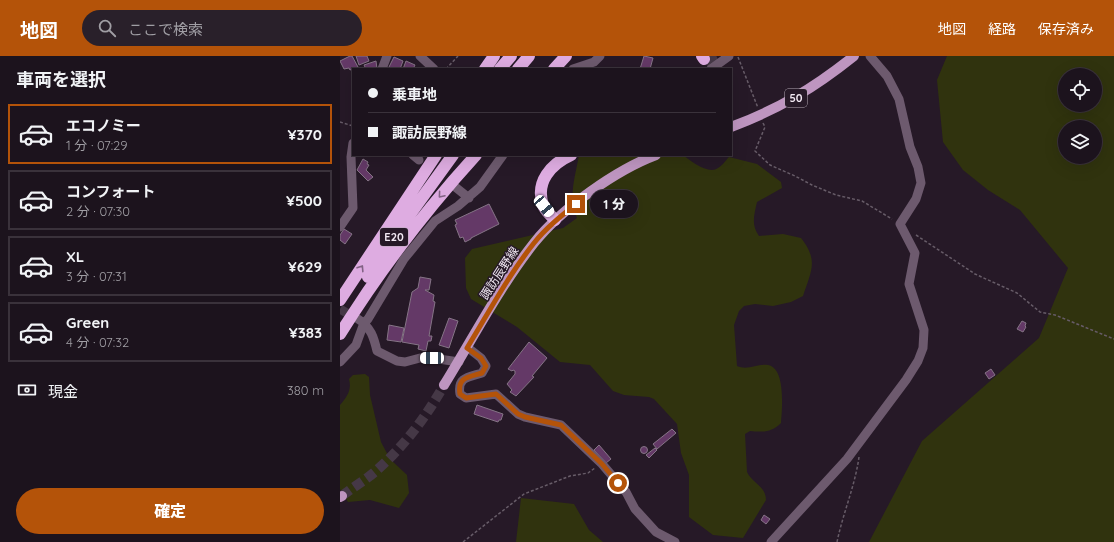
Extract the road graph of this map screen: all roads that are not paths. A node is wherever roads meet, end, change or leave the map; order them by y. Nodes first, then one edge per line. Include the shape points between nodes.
1 (387, 56) edge
2 (420, 56) edge
3 (494, 56) edge
4 (511, 56) edge
5 (528, 56) edge
6 (566, 56) edge
7 (600, 56) edge
8 (729, 56) edge
9 (854, 56) edge
10 (870, 56) edge
11 (707, 59) edge
12 (382, 68) edge
13 (433, 68) edge
14 (486, 68) edge
15 (501, 68) edge
16 (519, 68) edge
17 (555, 68) edge
18 (576, 68) edge
19 (732, 127) edge
20 (352, 150) edge
21 (435, 156) edge
22 (452, 156) edge
23 (475, 156) edge
24 (502, 156) edge
25 (568, 156) edge
26 (653, 156) edge
27 (420, 157) edge
28 (424, 172) junction
29 (454, 186) dead end
30 (469, 198) junction
31 (555, 220) junction
32 (340, 227) edge
33 (340, 300) edge
34 (361, 321) junction
35 (340, 322) edge
36 (340, 334) edge
37 (467, 348) junction
38 (340, 362) edge
39 (458, 362) junction
40 (444, 385) tunnel mouth
41 (674, 542) edge
42 (772, 542) edge

1 - 12 street
2 - 13 street
3 - 14 highway
4 - 15 highway
5 - 16 highway
6 - 17 highway
7 - 18 street via 594,62
8 - 11 street
9 - 19 main road, 50 via 803,93 761,116
10 - 42 street via 899,98 921,183 916,199 900,224 915,253 908,284 924,330 923,348 906,380 847,459
20 - 32 street via 353,208
21 - 28 highway, E20
22 - 35 highway, E20 via 411,213
23 -> 36 highway via 419,221 365,294
24 - 30 street
25 - 31 highway via 549,170 542,182 544,206
26 - 31 main road, 諏訪辰野線 via 598,187
27 - 28 highway
33 -> 28 highway, E20
29 - 30 street
30 - 34 street via 435,221 404,259 368,320
31 - 37 main road, 諏訪辰野線 via 513,272
34 - 38 street via 356,345
34 - 39 street via 372,334 377,351 397,361 432,358
37 - 39 main road, 諏訪辰野線
37 - 41 street via 481,358 486,366 482,373 462,381 459,387 460,394 466,398 496,394 518,414 561,425 602,464 656,532
39 - 40 main road, 諏訪辰野線

